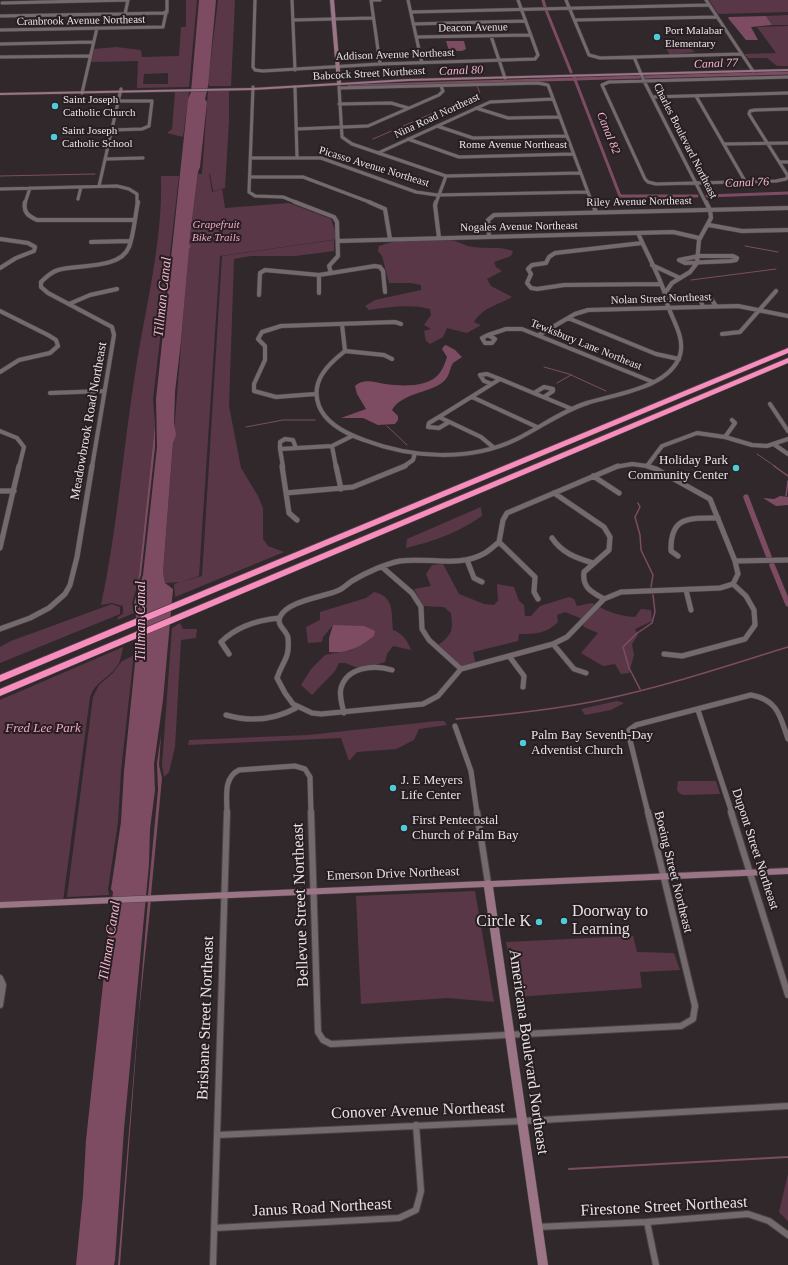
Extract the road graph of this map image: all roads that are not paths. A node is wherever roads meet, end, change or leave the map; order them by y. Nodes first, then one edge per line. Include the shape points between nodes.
1 (128, 0) edge
2 (167, 0) edge
3 (255, 0) edge
4 (292, 0) edge
5 (332, 0) edge
6 (371, 0) edge
7 (380, 0) edge
8 (408, 0) edge
9 (518, 0) edge
10 (566, 0) edge
11 (706, 0) edge
12 (2, 1) edge
13 (45, 1) edge
14 (709, 5) junction
15 (0, 7) edge
16 (570, 8) junction
17 (522, 9) junction
18 (411, 12) junction
19 (165, 13) junction
20 (125, 14) junction
21 (0, 16) edge
22 (717, 17) junction
23 (373, 18) junction
24 (333, 19) junction
25 (293, 20) junction
26 (575, 20) junction
27 (525, 21) junction
28 (413, 24) junction
29 (97, 28) junction
30 (0, 30) edge
31 (530, 35) junction
32 (491, 36) junction
33 (416, 37) junction
34 (93, 42) junction
35 (0, 44) edge
36 (741, 54) junction
37 (90, 56) junction
38 (0, 57) edge
39 (634, 57) junction
40 (499, 61) junction
41 (422, 62) junction
42 (380, 64) junction
43 (338, 67) junction
44 (788, 69) edge
45 (295, 70) junction
46 (752, 70) junction
47 (641, 73) junction
48 (505, 76) junction
49 (788, 77) edge
50 (644, 81) junction
51 (339, 85) junction
52 (441, 86) junction
53 (295, 87) junction
54 (253, 88) junction
55 (82, 91) junction
56 (120, 91) junction
57 (0, 93) edge
58 (788, 93) edge
59 (696, 96) junction
60 (652, 97) junction
61 (553, 99) junction
62 (118, 101) junction
63 (339, 104) junction
64 (408, 108) junction
65 (476, 108) junction
66 (788, 109) edge
67 (560, 117) junction
68 (437, 126) junction
69 (341, 128) junction
70 (296, 129) junction
71 (112, 130) junction
72 (567, 136) junction
73 (408, 139) junction
74 (788, 143) edge
75 (724, 144) junction
76 (768, 144) junction
77 (378, 153) junction
78 (573, 154) junction
79 (297, 157) junction
80 (105, 158) junction
81 (142, 158) dead end
82 (251, 158) junction
83 (780, 162) junction
84 (788, 162) edge
85 (580, 172) junction
86 (446, 176) junction
87 (250, 177) junction
88 (787, 177) edge
89 (745, 181) junction
90 (695, 182) junction
91 (99, 186) junction
92 (81, 187) junction
93 (137, 187) dead end
94 (30, 188) junction
95 (0, 189) edge
96 (129, 189) junction
97 (588, 192) junction
98 (437, 195) junction
99 (78, 199) dead end
100 (788, 208) edge
101 (710, 210) junction
102 (596, 212) junction
103 (134, 220) junction
104 (710, 225) junction
105 (788, 230) edge
106 (638, 233) junction
107 (489, 236) junction
108 (439, 238) junction
109 (700, 238) junction
110 (0, 239) edge
111 (390, 239) junction
112 (130, 241) junction
113 (338, 241) junction
114 (91, 242) dead end
115 (642, 243) junction
116 (699, 256) junction
117 (697, 262) junction
118 (652, 265) junction
119 (0, 268) edge
120 (331, 273) junction
121 (319, 275) junction
122 (680, 278) junction
123 (660, 284) junction
124 (117, 289) dead end
125 (776, 291) dead end
126 (385, 292) dead end
127 (319, 293) dead end
128 (664, 293) junction
129 (260, 295) dead end
130 (69, 304) junction
131 (716, 306) junction
132 (703, 307) junction
133 (668, 308) junction
134 (759, 310) junction
135 (0, 311) edge
136 (788, 316) edge
137 (568, 318) junction
138 (342, 324) junction
139 (401, 324) dead end
140 (722, 334) dead end
141 (488, 335) dead end
142 (539, 335) junction
143 (788, 350) edge
144 (345, 351) junction
145 (392, 359) dead end
146 (679, 359) junction
147 (788, 360) edge
148 (0, 365) edge
149 (8, 367) junction
150 (0, 372) edge
151 (500, 379) junction
152 (653, 382) junction
153 (492, 384) junction
154 (104, 391) junction
155 (50, 393) dead end
156 (534, 393) junction
157 (315, 394) junction
158 (472, 397) junction
159 (544, 397) junction
160 (770, 404) dead end
161 (572, 409) junction
162 (439, 417) junction
163 (732, 420) dead end
164 (449, 422) junction
165 (537, 427) junction
166 (0, 431) edge
167 (788, 431) edge
168 (352, 436) junction
169 (725, 437) junction
170 (788, 439) edge
171 (775, 445) junction
172 (332, 446) junction
173 (493, 447) junction
174 (296, 448) junction
175 (280, 450) junction
176 (415, 453) junction
177 (788, 454) edge
178 (647, 466) junction
179 (593, 476) junction
180 (341, 489) junction
181 (0, 491) edge
182 (14, 491) junction
183 (286, 493) junction
184 (554, 493) junction
185 (619, 493) dead end
186 (718, 518) junction
187 (297, 520) dead end
188 (552, 538) dead end
189 (499, 542) junction
190 (0, 548) edge
191 (678, 556) dead end
192 (467, 560) junction
193 (788, 560) edge
194 (735, 561) junction
195 (593, 563) junction
196 (382, 567) junction
197 (482, 582) dead end
198 (733, 584) junction
199 (686, 590) junction
200 (538, 598) dead end
201 (604, 599) junction
202 (691, 610) dead end
203 (279, 618) junction
204 (0, 629) edge
205 (553, 644) junction
206 (229, 654) dead end
207 (664, 654) dead end
208 (509, 656) junction
209 (461, 669) junction
210 (392, 670) dead end
211 (586, 673) dead end
212 (0, 679) edge
213 (522, 687) dead end
214 (0, 693) edge
215 (296, 708) junction
216 (698, 710) junction
217 (344, 712) junction
218 (226, 715) dead end
219 (455, 726) dead end
220 (788, 739) edge
221 (305, 769) joint
222 (788, 870) edge
223 (751, 872) junction
224 (662, 876) junction
225 (488, 883) junction
226 (313, 891) junction
227 (224, 894) junction
228 (0, 905) edge
229 (0, 978) edge
230 (788, 995) edge
231 (0, 1005) edge
232 (510, 1036) junction
233 (788, 1106) edge
234 (523, 1121) junction
235 (416, 1124) junction
236 (217, 1135) junction
237 (647, 1222) junction
238 (537, 1227) junction
239 (214, 1228) junction
240 (788, 1235) edge
241 (213, 1265) edge
242 (543, 1265) edge
243 (656, 1265) edge

1 - 13 street
1 - 20 street
2 - 19 street
3 - 45 street, Addison Avenue Northeast via 253,67 255,70 263,71
4 - 25 street
5 - 24 main road
6 - 7 street
6 - 23 street
8 - 18 street
9 - 17 street
10 - 16 street
11 - 14 street
12 - 13 street
12 - 15 street
14 - 16 street
14 - 22 street
16 - 17 street
16 - 26 street
17 - 18 street
17 - 27 street
18 - 28 street
19 - 20 street
19 - 29 street, Cranbrook Avenue Northeast via 163,27
20 - 21 street
22 - 26 street
22 - 36 street
23 - 24 street
23 - 42 street
24 - 25 street
24 - 43 main road
25 - 45 street
26 - 39 street via 592,57
27 - 28 street
27 - 31 street
28 - 33 street
29 - 30 street, Cranbrook Avenue Northeast
29 - 34 street
31 - 32 street, Deacon Avenue
31 - 40 street, Addison Avenue Northeast via 538,55 536,58
32 - 33 street, Deacon Avenue
32 - 40 street
33 - 41 street
34 - 35 street
34 - 37 street
36 - 39 street
36 - 46 street
37 - 38 street
37 - 55 street
39 - 47 street, Charles Boulevard Northeast
40 - 41 street, Addison Avenue Northeast
40 - 48 street
41 - 42 street, Addison Avenue Northeast
42 - 43 street, Addison Avenue Northeast
43 - 45 street, Addison Avenue Northeast
43 - 51 main road
44 - 46 main road, Babcock Street Northeast
46 - 47 main road, Babcock Street Northeast
47 - 48 main road, Babcock Street Northeast
47 - 50 street, Charles Boulevard Northeast
48 - 51 main road, Babcock Street Northeast via 388,78
49 - 50 street
50 - 60 street, Charles Boulevard Northeast
50 - 90 street via 602,85 645,179 656,184
51 - 52 street
51 - 53 main road, Babcock Street Northeast
51 - 54 main road, Babcock Street Northeast
51 - 63 street
52 - 61 street via 544,84 548,86
52 - 64 street via 443,91 439,95
53 - 54 main road, Babcock Street Northeast
53 - 70 street
54 - 56 main road, Babcock Street Northeast
54 - 82 street
55 - 56 main road, Babcock Street Northeast
55 - 57 main road, Babcock Street Northeast
56 - 62 street
58 - 59 street
59 - 60 street
59 - 75 street
60 - 90 street, Charles Boulevard Northeast
61 - 65 street, Nina Road Northeast via 497,101
61 - 67 street
62 - 71 street
62 - 71 street via 153,102 149,126 142,129
63 - 64 street via 391,103
63 - 69 street
64 - 69 street via 368,126
65 - 67 street via 508,118
65 - 68 street, Nina Road Northeast
66 - 76 street via 750,111
67 - 72 street
68 - 72 street via 473,138
68 - 73 street, Nina Road Northeast
69 - 70 street
69 - 77 street via 343,139
70 - 79 street
71 - 80 street
72 - 78 street
73 - 77 street, Nina Road Northeast
73 - 78 street, Rome Avenue Northeast via 459,156
74 - 76 street
75 - 76 street
75 - 89 street
76 - 83 street
77 - 86 street
78 - 85 street
79 - 82 street, Picasso Avenue Northeast
79 - 98 street, Picasso Avenue Northeast via 321,158 416,192
80 - 81 street
80 - 91 street
82 - 87 street
83 - 84 street
83 - 88 street
85 - 86 street
85 - 97 street
86 - 98 street
87 - 111 street via 303,177 383,206 386,209
87 - 113 street via 249,192 255,196 283,197 334,217 337,222
88 - 89 street
89 - 90 street
90 - 101 street, Charles Boulevard Northeast
91 - 92 street
91 - 96 street
92 - 94 street
92 - 99 street
93 - 96 street
94 - 95 street
94 - 103 street via 24,209 24,213 30,218
96 - 103 street, Meadowbrook Road Northeast via 138,199
97 - 98 street, Picasso Avenue Northeast
97 - 102 street
98 - 108 street via 435,205
100 - 101 street, Riley Avenue Northeast
101 - 102 street, Riley Avenue Northeast
101 - 104 street, Charles Boulevard Northeast
102 - 107 street, Riley Avenue Northeast via 491,216 488,220
103 - 112 street, Meadowbrook Road Northeast
104 - 105 street via 742,231
104 - 109 street
106 - 107 street, Nogales Avenue Northeast
106 - 109 street, Nogales Avenue Northeast via 673,232
106 - 115 street
107 - 108 street, Nogales Avenue Northeast
108 - 111 street, Nogales Avenue Northeast
109 - 116 street
110 - 119 street via 28,243 35,247 34,251
111 - 113 street, Nogales Avenue Northeast
112 - 114 street
112 - 130 street, Meadowbrook Road Northeast via 126,253 117,260 63,268 44,278 41,282 43,290
113 - 120 street via 338,256 329,266
115 - 118 street
115 - 123 street via 554,253 546,263 532,265 528,269 531,274 528,283 530,288 537,289 564,285
116 - 117 street
116 - 117 street via 679,260 685,263
116 - 117 street via 737,258 730,261
117 - 122 street via 691,271
118 - 122 street
118 - 123 street
120 - 121 street
120 - 126 street via 380,267
121 - 127 street
121 - 129 street via 265,270 260,273
122 - 128 street
123 - 128 street
124 - 130 street via 90,295
125 - 134 street
128 - 133 street
130 - 154 street, Meadowbrook Road Northeast via 112,327 114,335
131 - 132 street, Nolan Street Northeast
131 - 132 street via 712,300 706,299 701,301
131 - 134 street, Nolan Street Northeast via 738,306
132 - 133 street, Nolan Street Northeast
133 - 137 street, Nolan Street Northeast via 588,310
133 - 146 street via 681,340
134 - 136 street, Nolan Street Northeast
134 - 140 street via 740,332
135 - 149 street via 48,335 56,340 58,346 50,353 25,358
137 - 142 street, Nolan Street Northeast
137 - 146 street via 656,354
138 - 139 street
138 - 144 street
138 - 157 street via 281,326 262,332 258,339 265,346 266,360 254,384 254,391 272,396
141 - 142 street, Tewksbury Lane Northeast via 512,327
142 - 152 street, Tewksbury Lane Northeast
143 - 212 highway
144 - 145 street via 384,355
144 - 157 street via 330,363 319,377
146 - 152 street via 666,375
147 - 214 highway
148 - 149 street
149 - 150 street
151 - 153 street
151 - 153 street via 487,374 480,376
151 - 156 street
152 - 161 street
153 - 158 street
154 - 155 street
154 - 204 street, Meadowbrook Road Northeast via 77,558 70,586 47,610
156 - 159 street
156 - 159 street via 544,387 553,389 553,392
157 - 168 street via 319,408
158 - 162 street
158 - 165 street
159 - 161 street
160 - 167 street via 776,409
161 - 165 street
162 - 164 street
162 - 164 street via 428,426 433,429 439,428
163 - 169 street via 735,424
164 - 173 street via 481,437
165 - 173 street via 518,438
166 - 182 street via 17,438 24,447
168 - 172 street
168 - 176 street via 384,448
169 - 171 street via 752,446
169 - 178 street via 708,433 686,436 662,446
170 - 171 street
171 - 177 street
172 - 174 street
172 - 180 street
173 - 176 street via 456,453
174 - 175 street
174 - 175 street via 293,440 287,439 280,442
175 - 183 street
176 - 180 street via 408,465 353,487
178 - 179 street via 618,466
178 - 186 street via 710,500
179 - 184 street
179 - 185 street
180 - 183 street
181 - 182 street
182 - 190 street
183 - 187 street via 289,513
184 - 189 street via 507,513
184 - 195 street via 604,526 610,537 609,550
186 - 191 street via 689,519 679,523 671,535 671,551
186 - 194 street
188 - 195 street via 558,548
189 - 192 street via 484,554
189 - 200 street via 535,576 534,592
192 - 196 street via 401,561
192 - 197 street via 474,578
193 - 194 street
194 - 198 street via 738,574
195 - 201 street via 584,572 583,580 588,590
196 - 203 street via 353,580 338,592 315,597 291,607
196 - 209 street via 412,593 420,607 422,628 429,640
198 - 199 street via 720,588
198 - 207 street via 744,592 751,602 756,618 755,627 750,635 745,639 682,656
199 - 201 street via 621,592
199 - 202 street
201 - 205 street via 567,636
203 - 206 street via 265,619 226,636 221,642
203 - 215 street via 279,624 288,636 288,657 277,678 285,695
205 - 208 street
205 - 211 street via 574,669
208 - 209 street
208 - 213 street via 524,676
209 - 217 street via 438,696 424,704
210 - 217 street via 375,666 354,673 341,688
215 - 217 street via 321,714
215 - 218 street via 281,716 267,718 237,719
216 - 220 street via 752,695 763,696 775,704
216 - 223 street, Dupont Street Northeast
216 - 224 street, Boeing Street Northeast via 636,725 630,730 629,736
219 - 225 street, Americana Boulevard Northeast via 471,771
221 - 226 street, Bellevue Street Northeast via 310,777
221 - 227 street, Brisbane Street Northeast via 295,766 239,770 228,779
222 - 223 main road, Emerson Drive Northeast
223 - 224 main road, Emerson Drive Northeast
223 - 230 street, Dupont Street Northeast
224 - 225 main road, Emerson Drive Northeast
224 - 232 street, Boeing Street Northeast via 696,1006 693,1020 681,1026
225 - 226 main road, Emerson Drive Northeast
225 - 232 main road, Americana Boulevard Northeast
226 - 227 main road, Emerson Drive Northeast
226 - 232 street, Bellevue Street Northeast via 318,1032 322,1040 331,1044
227 - 228 main road, Emerson Drive Northeast
227 - 236 street, Brisbane Street Northeast
229 - 231 street via 3,985
232 - 234 main road, Americana Boulevard Northeast
233 - 234 street, Conover Avenue Northeast
234 - 235 street, Conover Avenue Northeast
234 - 238 main road, Americana Boulevard Northeast
235 - 236 street, Conover Avenue Northeast
235 - 239 street, Janus Road Northeast via 421,1191 416,1210 398,1218
236 - 239 street, Brisbane Street Northeast
237 - 238 street, Firestone Street Northeast
237 - 240 street, Firestone Street Northeast via 748,1214 769,1222
237 - 243 street
238 - 242 main road, Americana Boulevard Northeast
239 - 241 street, Brisbane Street Northeast

